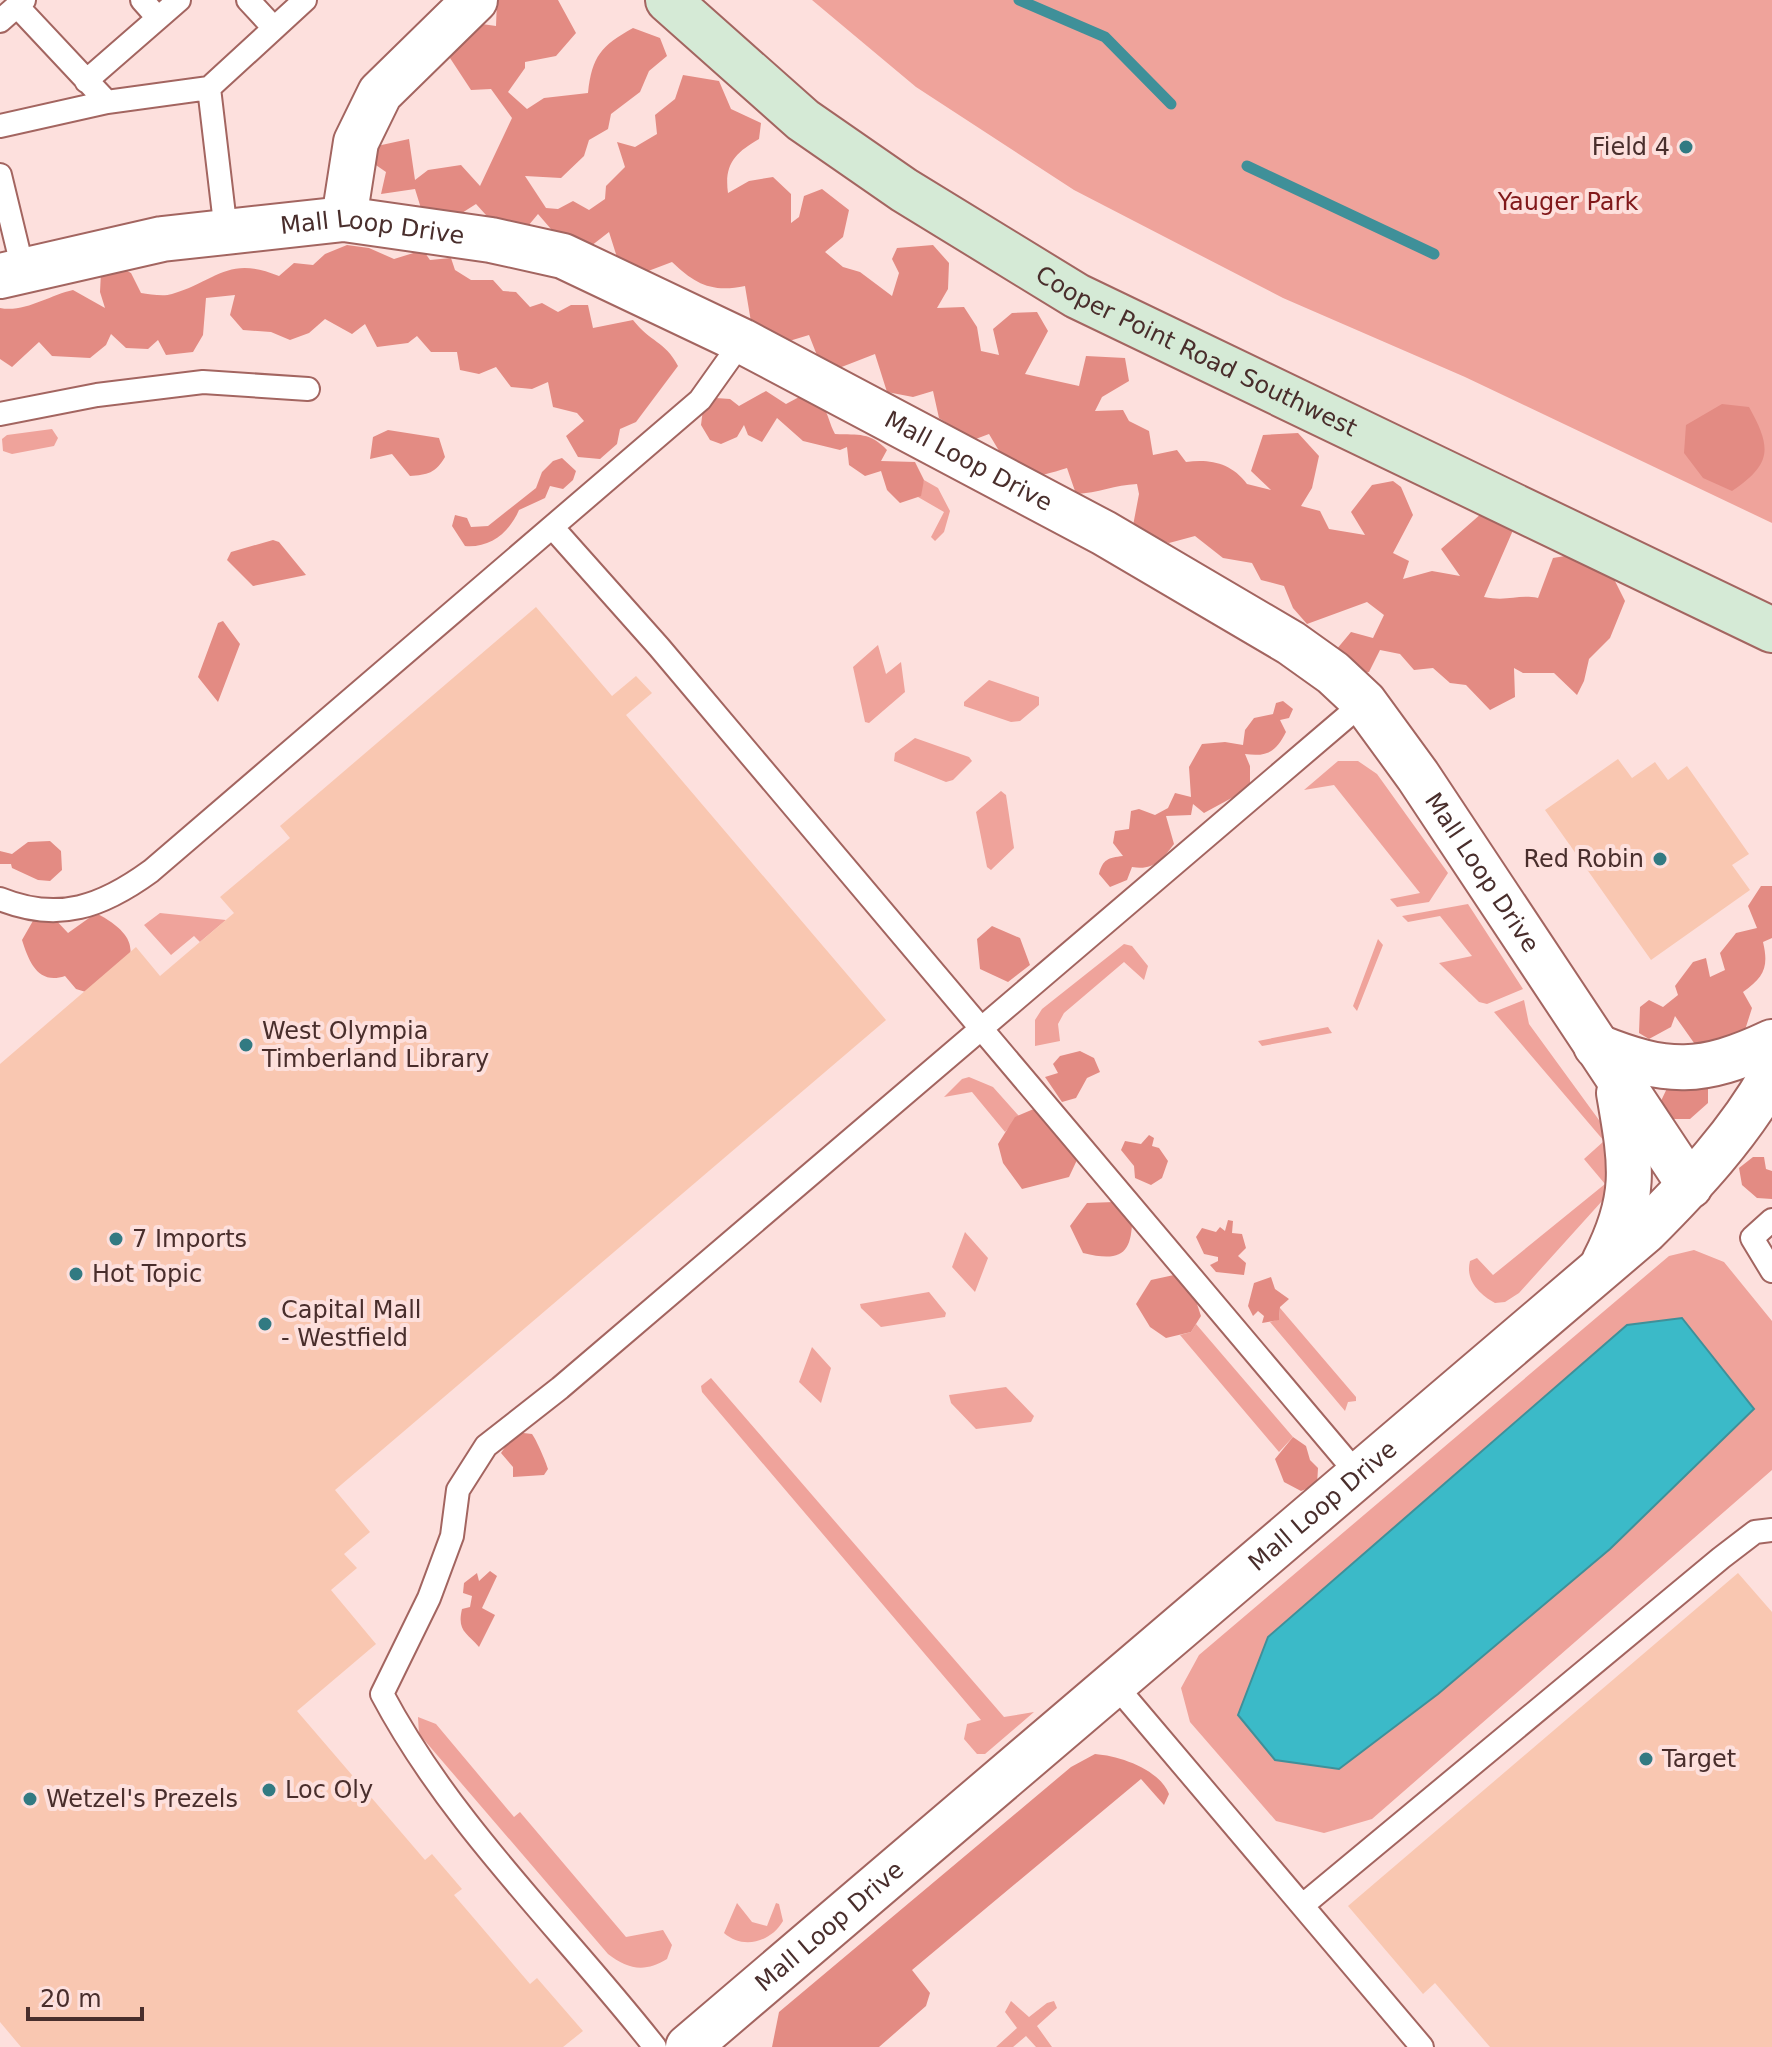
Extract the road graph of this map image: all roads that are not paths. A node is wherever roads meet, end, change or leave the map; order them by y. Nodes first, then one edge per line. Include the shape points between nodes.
1 (142, 0) edge
2 (179, 0) edge
3 (248, 0) edge
4 (305, 0) edge
5 (475, 0) edge
6 (668, 0) edge
7 (20, 3) edge
8 (158, 18) junction
9 (0, 21) edge
10 (274, 28) junction
11 (86, 81) junction
12 (209, 88) junction
13 (107, 102) junction
14 (0, 126) edge
15 (0, 175) edge
16 (344, 219) junction
17 (226, 232) junction
18 (12, 273) edge
19 (742, 341) junction
20 (308, 389) dead end
21 (0, 414) edge
22 (553, 528) junction
23 (1772, 630) edge
24 (1364, 702) junction
25 (0, 899) edge
26 (979, 1027) junction
27 (1772, 1042) edge
28 (1606, 1060) junction
29 (1772, 1075) edge
30 (1690, 1186) junction
31 (1772, 1220) edge
32 (1600, 1270) junction
33 (1772, 1271) edge
34 (1360, 1477) junction
35 (1772, 1530) edge
36 (1116, 1686) junction
37 (1303, 1905) junction
38 (683, 2046) edge
39 (1422, 2047) edge

1 - 8 lane
2 - 8 lane
3 - 10 lane
4 - 10 lane
5 - 16 street via 380,93 356,142
6 - 23 main road, Cooper Point Road Southwest via 803,120 904,190 1077,296
7 - 9 lane
7 - 11 lane
8 - 11 lane
10 - 12 lane
11 - 13 lane
12 - 13 lane
12 - 17 lane
13 - 14 lane
15 - 18 lane
16 - 17 street, Mall Loop Drive
16 - 19 street, Mall Loop Drive via 563,256
17 - 18 street, Mall Loop Drive via 162,239
19 - 22 lane via 700,400
19 - 24 street, Mall Loop Drive via 1213,595 1291,643
20 - 21 lane via 203,382
22 - 25 lane via 121,893 86,908 48,910
22 - 26 lane
24 - 26 lane
24 - 28 street, Mall Loop Drive
26 - 34 lane
26 - 38 lane via 486,1446 458,1490 452,1536 429,1598 382,1694 417,1755 506,1870
27 - 28 street via 1693,1069
28 - 30 street, Mall Loop Drive
28 - 32 street via 1632,1173 1623,1226
29 - 30 street
30 - 32 street, Mall Loop Drive
31 - 33 lane via 1752,1238
32 - 34 street, Mall Loop Drive
34 - 36 street, Mall Loop Drive
35 - 37 lane via 1755,1532 1721,1558
36 - 37 lane
36 - 38 street, Mall Loop Drive
37 - 39 lane

